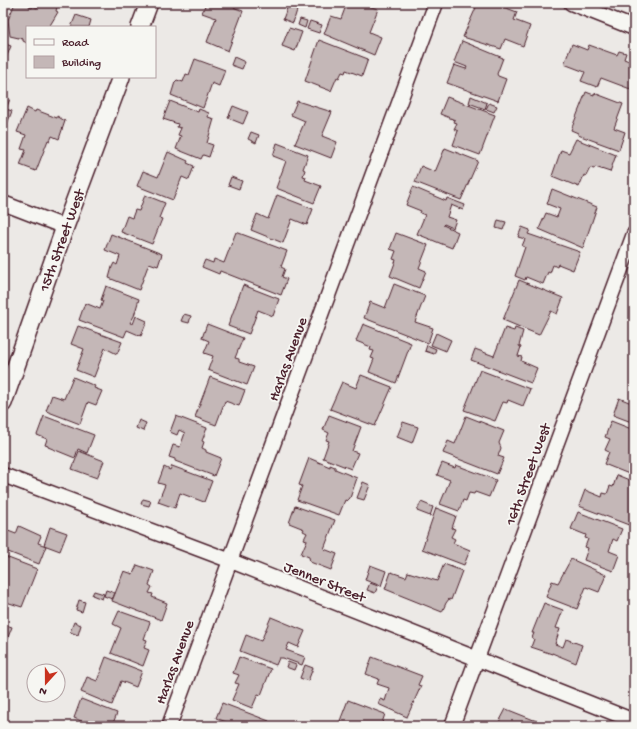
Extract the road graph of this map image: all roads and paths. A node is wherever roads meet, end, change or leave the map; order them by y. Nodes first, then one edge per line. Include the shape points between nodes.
1 (149, 3) edge
2 (436, 3) edge
3 (571, 3) edge
4 (140, 26) edge
5 (634, 28) edge
6 (122, 78) edge
7 (3, 203) edge
8 (65, 227) junction
9 (634, 234) edge
10 (3, 403) edge
11 (3, 475) edge
12 (231, 562) junction
13 (477, 659) junction
14 (634, 721) edge
15 (169, 726) edge
16 (452, 726) edge

1 - 4 street
2 - 12 street, Harlas Avenue
3 - 5 street
6 - 8 street, 15th Street West
7 - 8 street
8 - 10 street, 15th Street West
9 - 13 street, 16th Street West
11 - 12 street, Jenner Street
12 - 13 street, Jenner Street
12 - 15 street, Harlas Avenue
13 - 14 street, Jenner Street
13 - 16 street, 16th Street West

